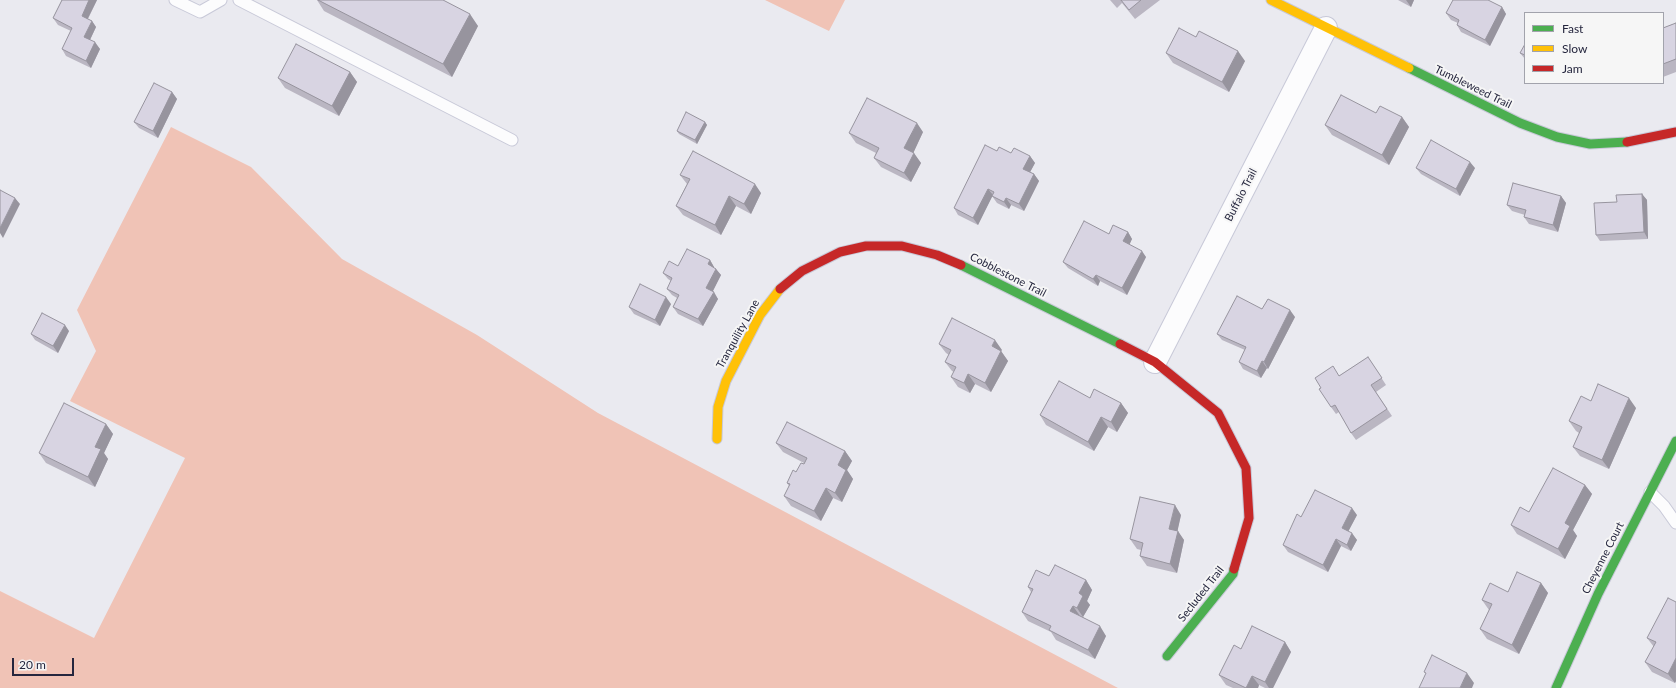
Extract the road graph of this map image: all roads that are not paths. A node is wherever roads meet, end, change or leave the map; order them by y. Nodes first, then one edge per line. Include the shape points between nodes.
1 (175, 0) edge
2 (221, 0) edge
3 (239, 0) edge
4 (1271, 0) edge
5 (1326, 28) junction
6 (1676, 132) edge
7 (512, 140) dead end
8 (840, 252) joint
9 (1155, 362) junction
10 (717, 439) dead end
11 (1676, 441) edge
12 (1650, 492) junction
13 (1676, 523) edge
14 (1167, 656) dead end
15 (1556, 688) edge

1 - 2 lane via 200,12
3 - 7 lane
4 - 5 street, Tumbleweed Trail
5 - 6 street, Tumbleweed Trail via 1520,123 1557,137 1590,144 1634,142
5 - 9 street, Buffalo Trail
8 - 9 street, Cobblestone Trail via 853,248 889,245 937,255
8 - 10 street, Tranquility Lane via 814,264 792,279 774,296 760,315 722,389 718,407
9 - 14 street, Secluded Trail via 1218,413 1246,468 1249,518 1233,574
11 - 12 street, Cheyenne Court
12 - 13 lane
12 - 15 street, Cheyenne Court via 1598,594

